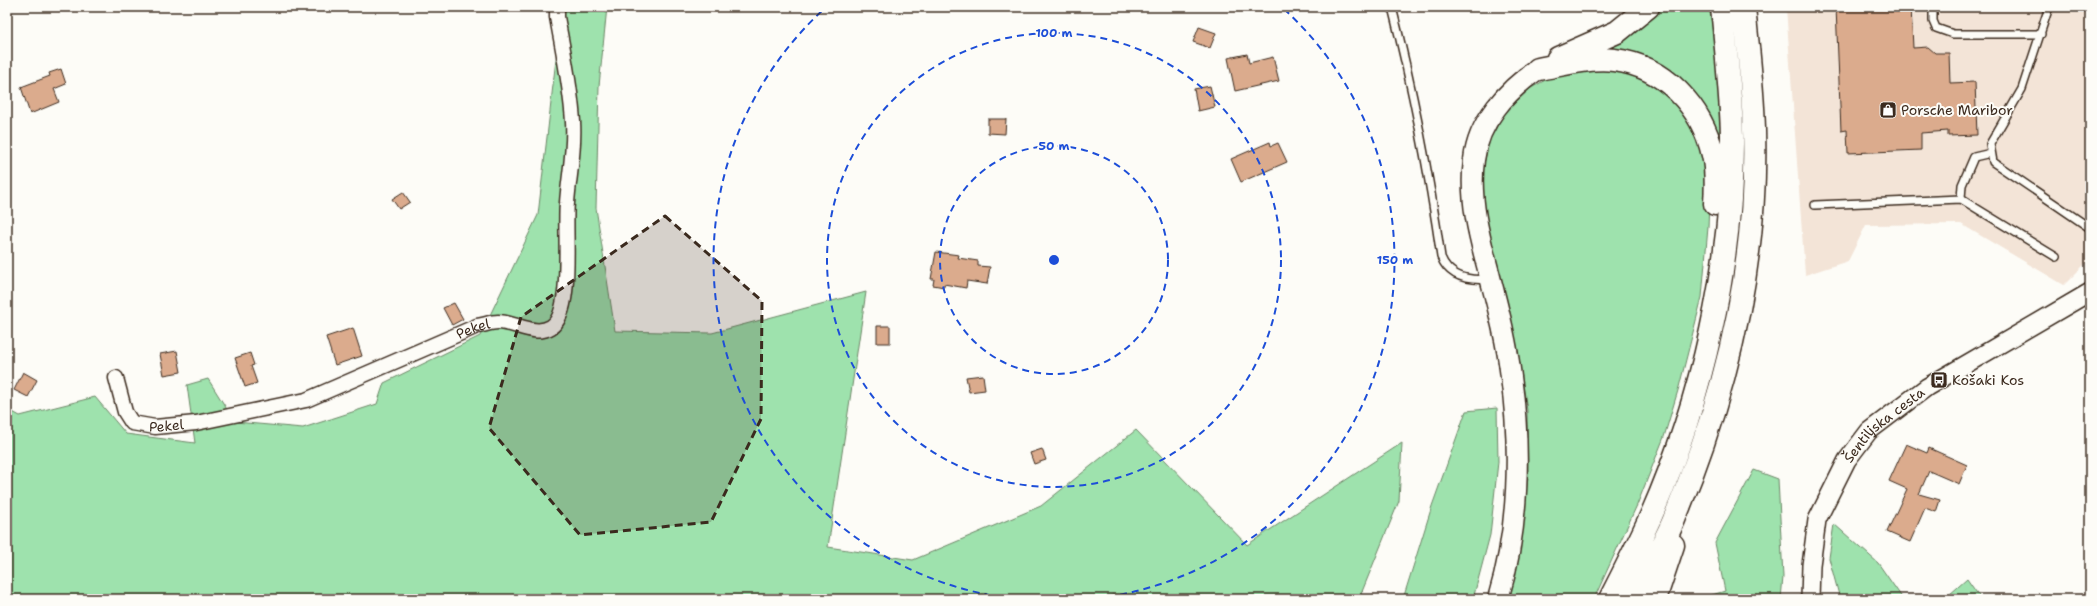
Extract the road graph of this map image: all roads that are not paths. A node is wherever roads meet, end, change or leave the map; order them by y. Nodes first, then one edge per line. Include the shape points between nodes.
1 (557, 7) edge
2 (1392, 7) edge
3 (1648, 7) edge
4 (1722, 7) edge
5 (1744, 7) edge
6 (1933, 7) edge
7 (2049, 7) edge
8 (2041, 34) junction
9 (1538, 69) junction
10 (1991, 153) junction
11 (1961, 199) junction
12 (1815, 205) dead end
13 (2090, 228) edge
14 (2056, 257) dead end
15 (1490, 279) junction
16 (2090, 292) edge
17 (1713, 317) junction
18 (116, 378) dead end
19 (1675, 519) junction
20 (1498, 599) edge
21 (1610, 599) edge
22 (1632, 599) edge
23 (1655, 599) edge
24 (1810, 599) edge

1 - 18 street, Pekel via 573,121 574,155 566,204 565,296 552,327 538,331 498,322 477,326 306,400 196,423 156,428 132,423 125,412
2 - 15 lane via 1420,126 1441,257 1445,267 1454,274 1477,281
3 - 9 highway via 1617,32 1569,52
4 - 17 highway via 1732,144 1726,238
5 - 19 highway via 1752,77 1754,131 1753,186 1741,300 1710,424
6 - 8 lane via 1936,28 1953,34
7 - 8 lane
8 - 10 lane via 2022,89 1990,144
9 - 15 main road via 1519,82 1495,109 1483,130 1474,159 1472,190 1476,222
9 - 17 highway via 1583,61 1613,60 1636,65 1666,79 1691,104 1704,126 1714,156 1716,184
10 - 11 lane via 1974,157 1962,185
10 - 13 lane via 1993,162
11 - 12 lane
11 - 14 lane
15 - 20 main road via 1511,376 1518,462 1511,537
16 - 24 street, Šentiljska cesta via 1927,387 1869,431 1847,460 1817,520 1811,559
17 - 21 highway via 1703,364 1683,431 1651,516
19 - 22 highway
19 - 23 highway via 1672,549

